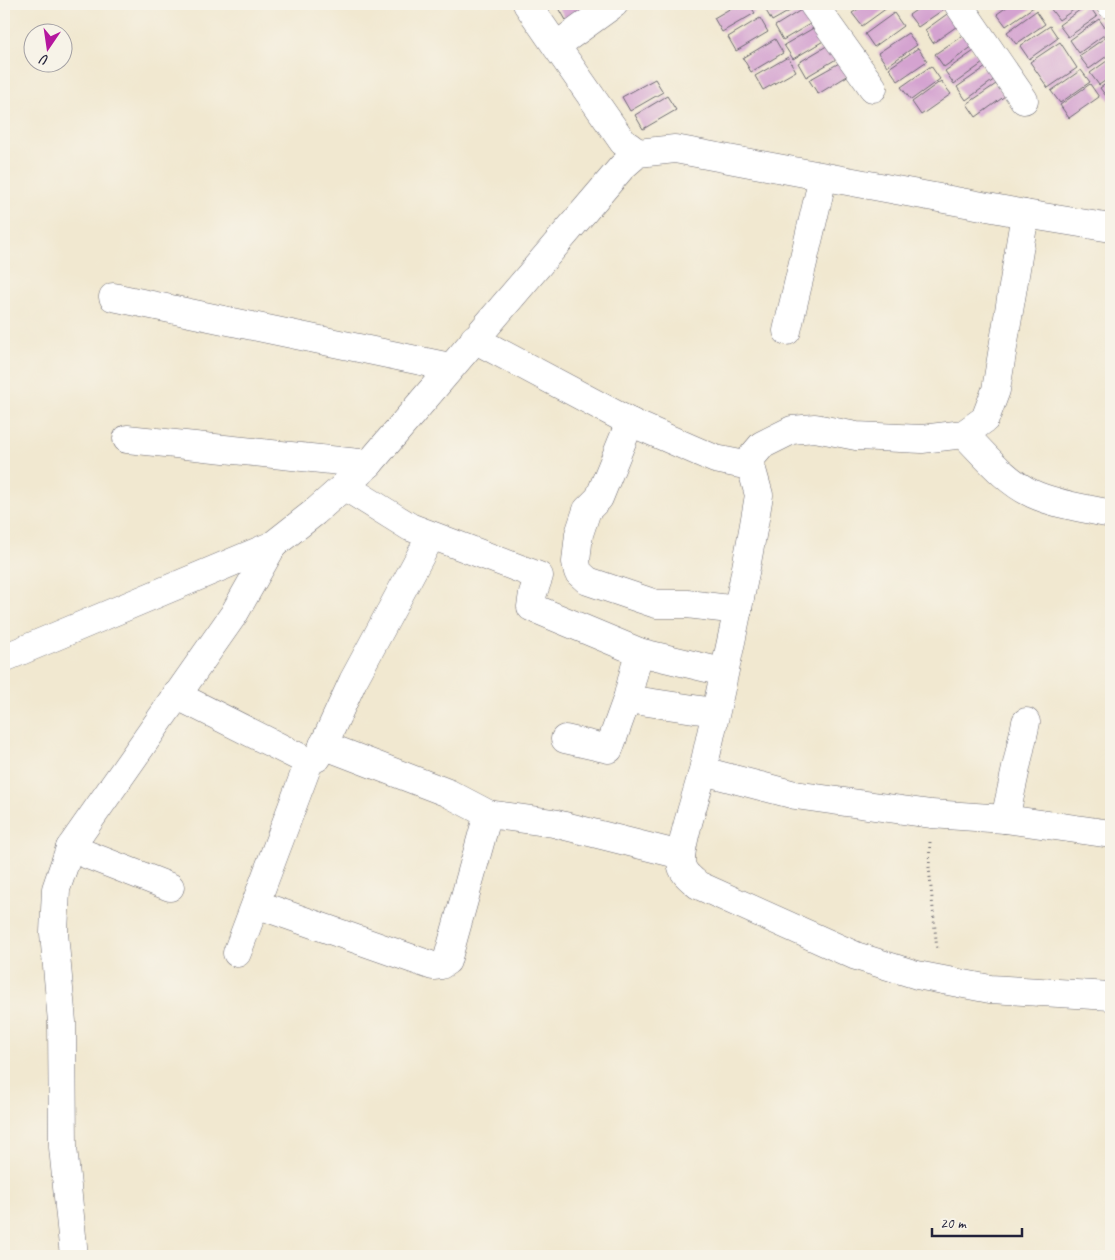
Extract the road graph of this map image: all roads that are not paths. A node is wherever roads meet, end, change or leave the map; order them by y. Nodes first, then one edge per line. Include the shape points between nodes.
1 (528, 4) edge
2 (614, 4) edge
3 (813, 4) edge
4 (958, 4) edge
5 (556, 46) junction
6 (872, 88) dead end
7 (1024, 100) dead end
8 (625, 141) junction
9 (823, 177) junction
10 (1025, 214) junction
11 (1111, 228) edge
12 (113, 297) dead end
13 (787, 332) dead end
14 (474, 339) junction
15 (450, 367) junction
16 (630, 422) junction
17 (964, 434) junction
18 (127, 439) dead end
19 (369, 464) junction
20 (744, 466) junction
21 (344, 486) junction
22 (1111, 514) edge
23 (431, 536) junction
24 (273, 545) junction
25 (738, 610) junction
26 (639, 652) junction
27 (4, 658) edge
28 (724, 672) junction
29 (176, 695) junction
30 (627, 699) junction
31 (714, 712) junction
32 (1026, 722) dead end
33 (565, 739) dead end
34 (316, 754) junction
35 (703, 771) junction
36 (488, 814) junction
37 (1005, 819) junction
38 (1111, 834) edge
39 (70, 848) junction
40 (681, 855) junction
41 (170, 887) dead end
42 (256, 904) junction
43 (237, 953) dead end
44 (1111, 996) edge
45 (74, 1256) edge

1 - 5 street
2 - 5 street
3 - 6 street
4 - 7 street
5 - 8 street
8 - 9 street
8 - 14 street via 622,167
9 - 10 street
9 - 13 street
10 - 11 street
10 - 17 street via 996,390 986,419
12 - 15 street
14 - 15 street
14 - 16 street
15 - 19 street
16 - 20 street via 715,459
16 - 25 street via 599,498 587,510 579,534 578,572 588,581 656,604
17 - 20 street via 922,439 856,436 816,428 792,430 762,445
17 - 22 street via 1017,485 1033,494
18 - 19 street
19 - 21 street
20 - 25 street via 752,470 759,495
21 - 23 street via 410,527
21 - 24 street
23 - 26 street via 539,576 531,607
23 - 34 street
24 - 27 street
24 - 29 street via 234,614
25 - 28 street
26 - 28 street
26 - 30 street
28 - 31 street
29 - 34 street
29 - 39 street
30 - 31 street
30 - 33 street via 609,749
31 - 35 street
32 - 37 street
34 - 36 street via 448,792
34 - 42 street
35 - 37 street via 794,795 931,814
35 - 40 street
36 - 40 street via 553,822
36 - 42 street via 447,961 441,965 434,966
37 - 38 street
39 - 41 street
39 - 45 street via 56,889 54,933 62,1022 63,1147
40 - 44 street via 683,870 698,885 856,956 940,981 990,989
42 - 43 street

